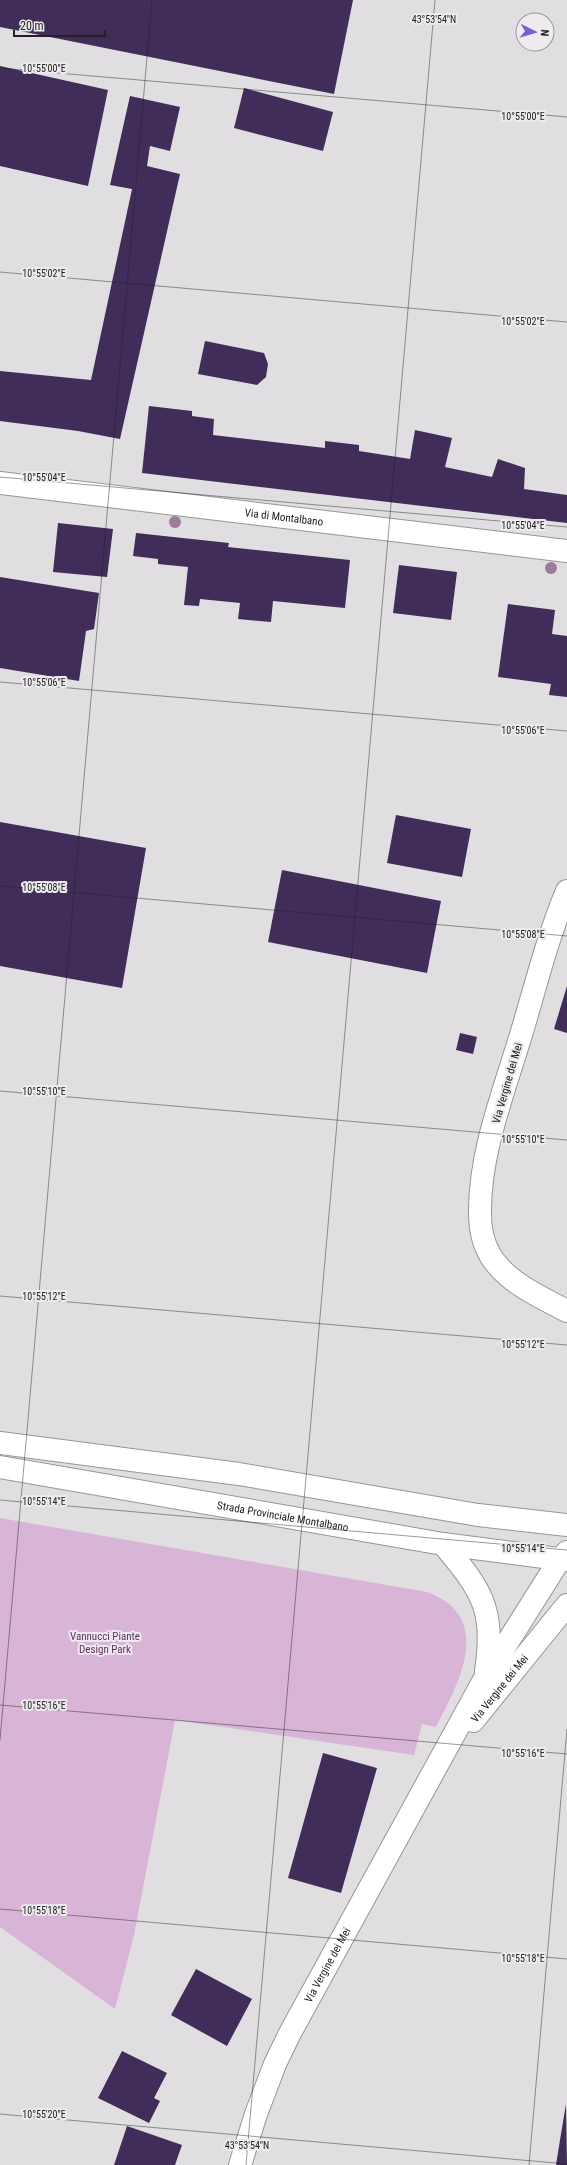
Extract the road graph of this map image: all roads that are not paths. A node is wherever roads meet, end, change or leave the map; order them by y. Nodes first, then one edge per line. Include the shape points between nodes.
1 (0, 483) edge
2 (567, 551) edge
3 (567, 891) edge
4 (567, 1311) edge
5 (0, 1443) edge
6 (0, 1466) edge
7 (567, 1526) edge
8 (443, 1544) junction
9 (565, 1557) edge
10 (567, 1605) edge
11 (485, 1678) junction
12 (432, 1772) junction
13 (240, 2165) edge

1 - 2 street, Via di Montalbano
3 - 4 street, Via Vergine dei Mei via 494,1124 485,1166 480,1213 480,1228 485,1243 498,1266 527,1289
5 - 7 street via 233,1474 478,1515
6 - 8 street, Strada Provinciale Montalbano
8 - 9 street, Strada Provinciale Montalbano
8 - 11 street, Via Vergine dei Mei via 470,1576 484,1600 490,1644
9 - 11 street, Via Vergine dei Mei
10 - 12 street, Via Vergine dei Mei
11 - 12 street, Via Vergine dei Mei
12 - 13 street, Via Vergine dei Mei via 290,2033 270,2078

